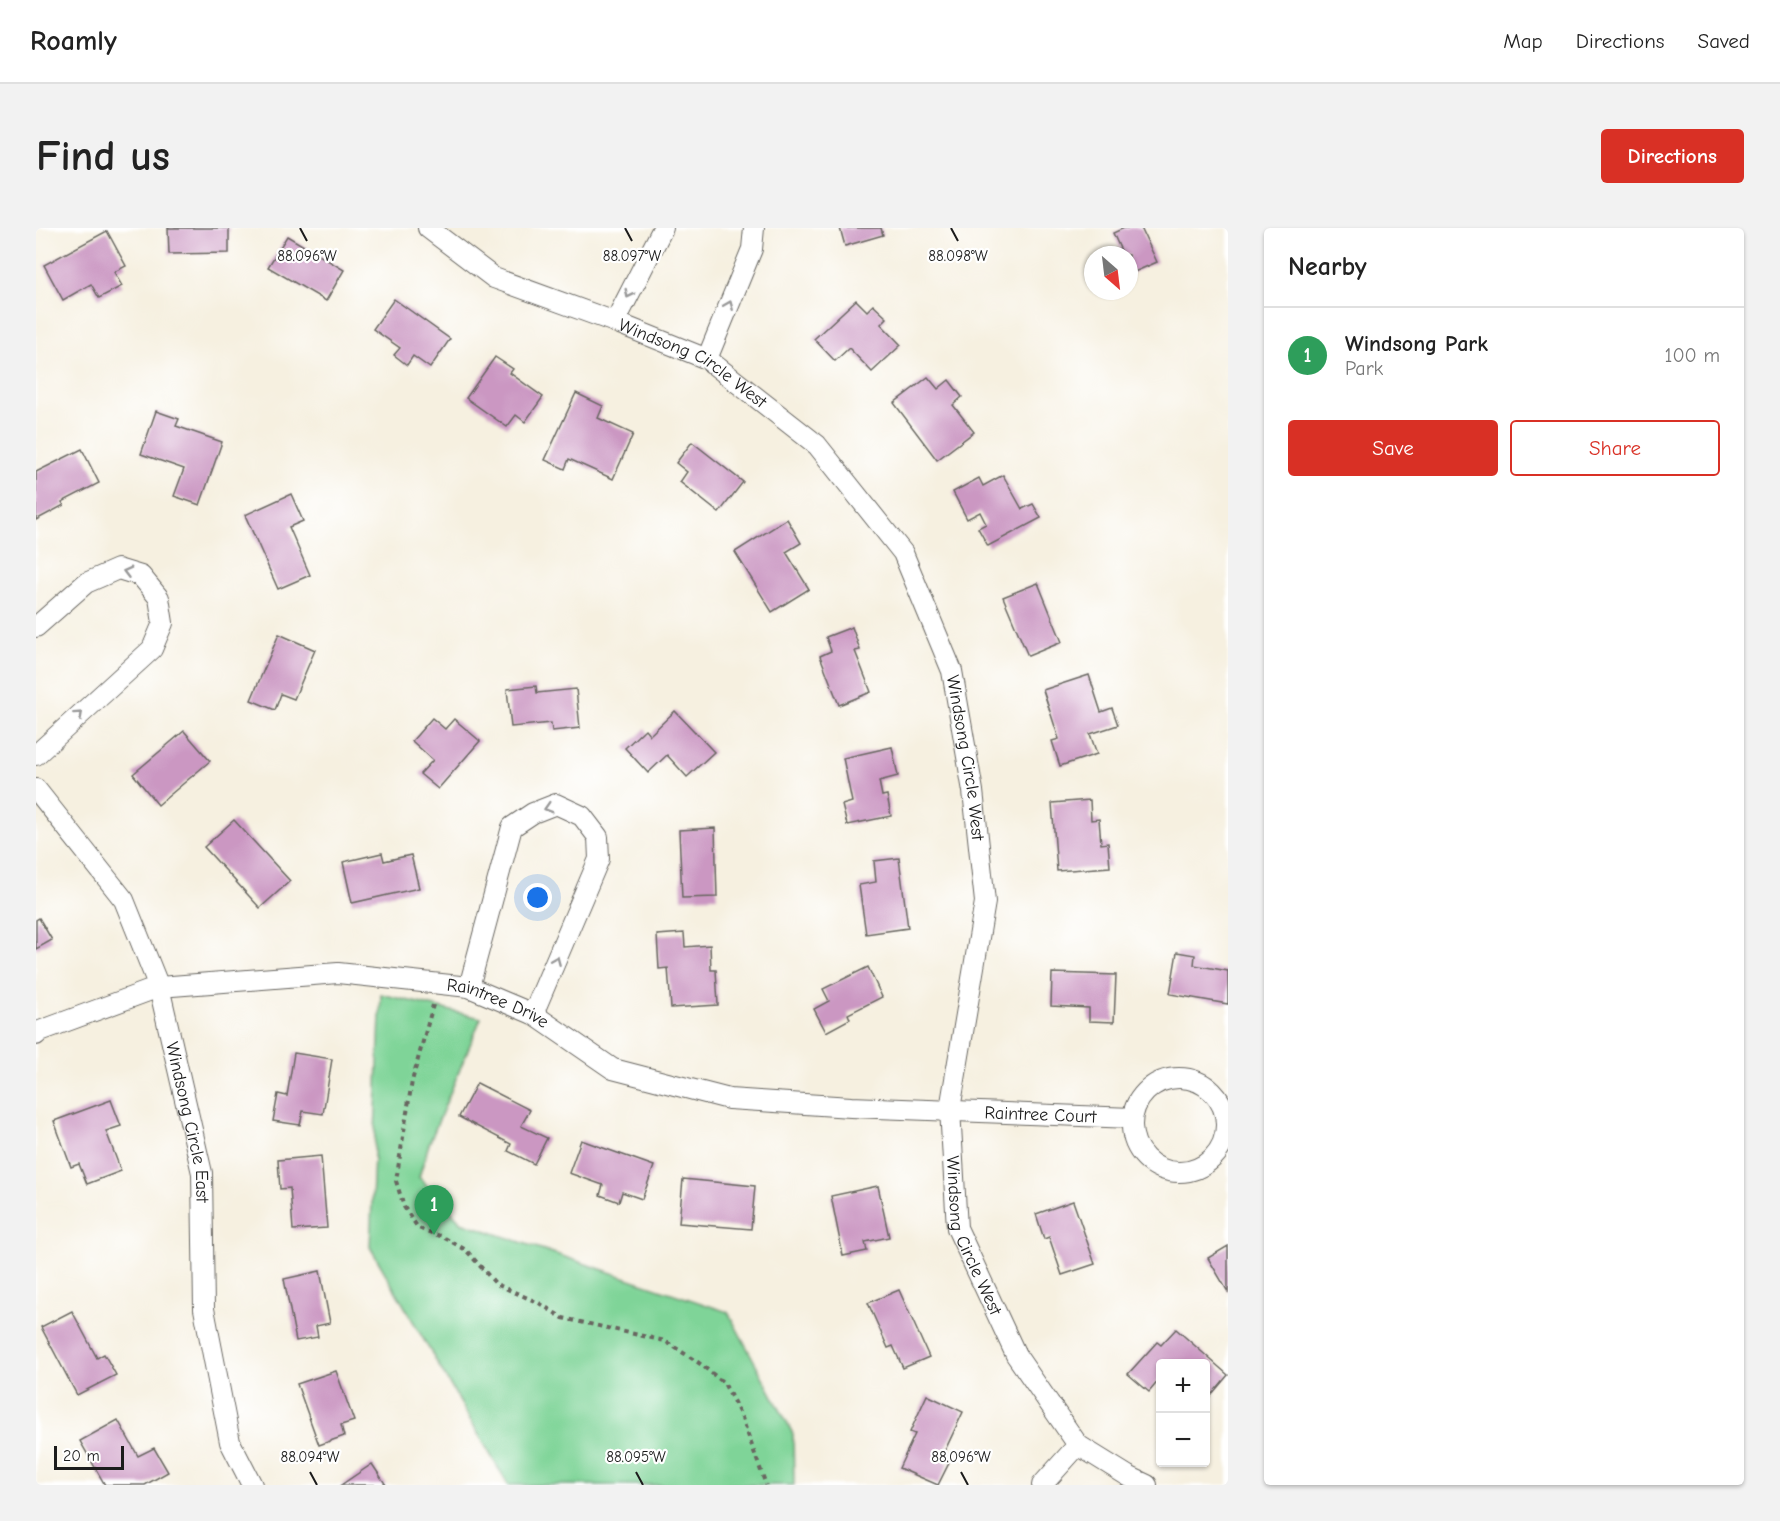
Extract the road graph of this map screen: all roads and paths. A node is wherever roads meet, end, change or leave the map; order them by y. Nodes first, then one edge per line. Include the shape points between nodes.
1 (428, 228) edge
2 (663, 228) edge
3 (754, 228) edge
4 (615, 322) junction
5 (707, 359) junction
6 (36, 627) edge
7 (36, 754) edge
8 (36, 789) edge
9 (438, 984) junction
10 (159, 987) junction
11 (469, 987) junction
12 (533, 1014) junction
13 (36, 1035) edge
14 (950, 1110) junction
15 (1132, 1118) junction
16 (1078, 1445) junction
17 (1126, 1481) edge
18 (252, 1485) edge
19 (766, 1485) edge
20 (1042, 1485) edge
21 (1148, 1485) edge

1 - 4 street, Windsong Circle West via 494,278
2 -> 4 street
5 -> 3 street via 752,249
4 - 5 street, Windsong Circle West
5 - 14 street, Windsong Circle West via 817,445 903,553 952,671 973,791 985,902
7 -> 6 street via 152,649 164,623 159,598 141,576 118,569 86,583
8 - 10 street, Windsong Circle East via 124,900
9 - 10 street, Raintree Drive via 338,973
9 - 11 street, Raintree Drive
9 - 19 path via 412,1081 396,1181 404,1208 418,1228 466,1250 496,1284 563,1318 665,1341 699,1363 724,1383 742,1418
10 - 13 street, Raintree Drive
10 - 18 street, Windsong Circle East via 202,1173 204,1309 230,1442
11 - 12 street, Raintree Drive
12 -> 11 street via 599,859 598,837 582,816 556,804 512,827
12 - 14 street, Raintree Drive via 613,1069 729,1099
14 - 15 street, Raintree Court
14 - 16 street, Windsong Circle West via 957,1228 1016,1355
15 - 15 street via 1136,1147 1145,1160 1172,1172 1201,1167 1213,1158 1226,1132 1219,1100 1194,1080 1161,1081 1147,1090
16 - 17 street, Windsong Circle West
16 - 20 street
17 - 21 street, Windsong Circle West

